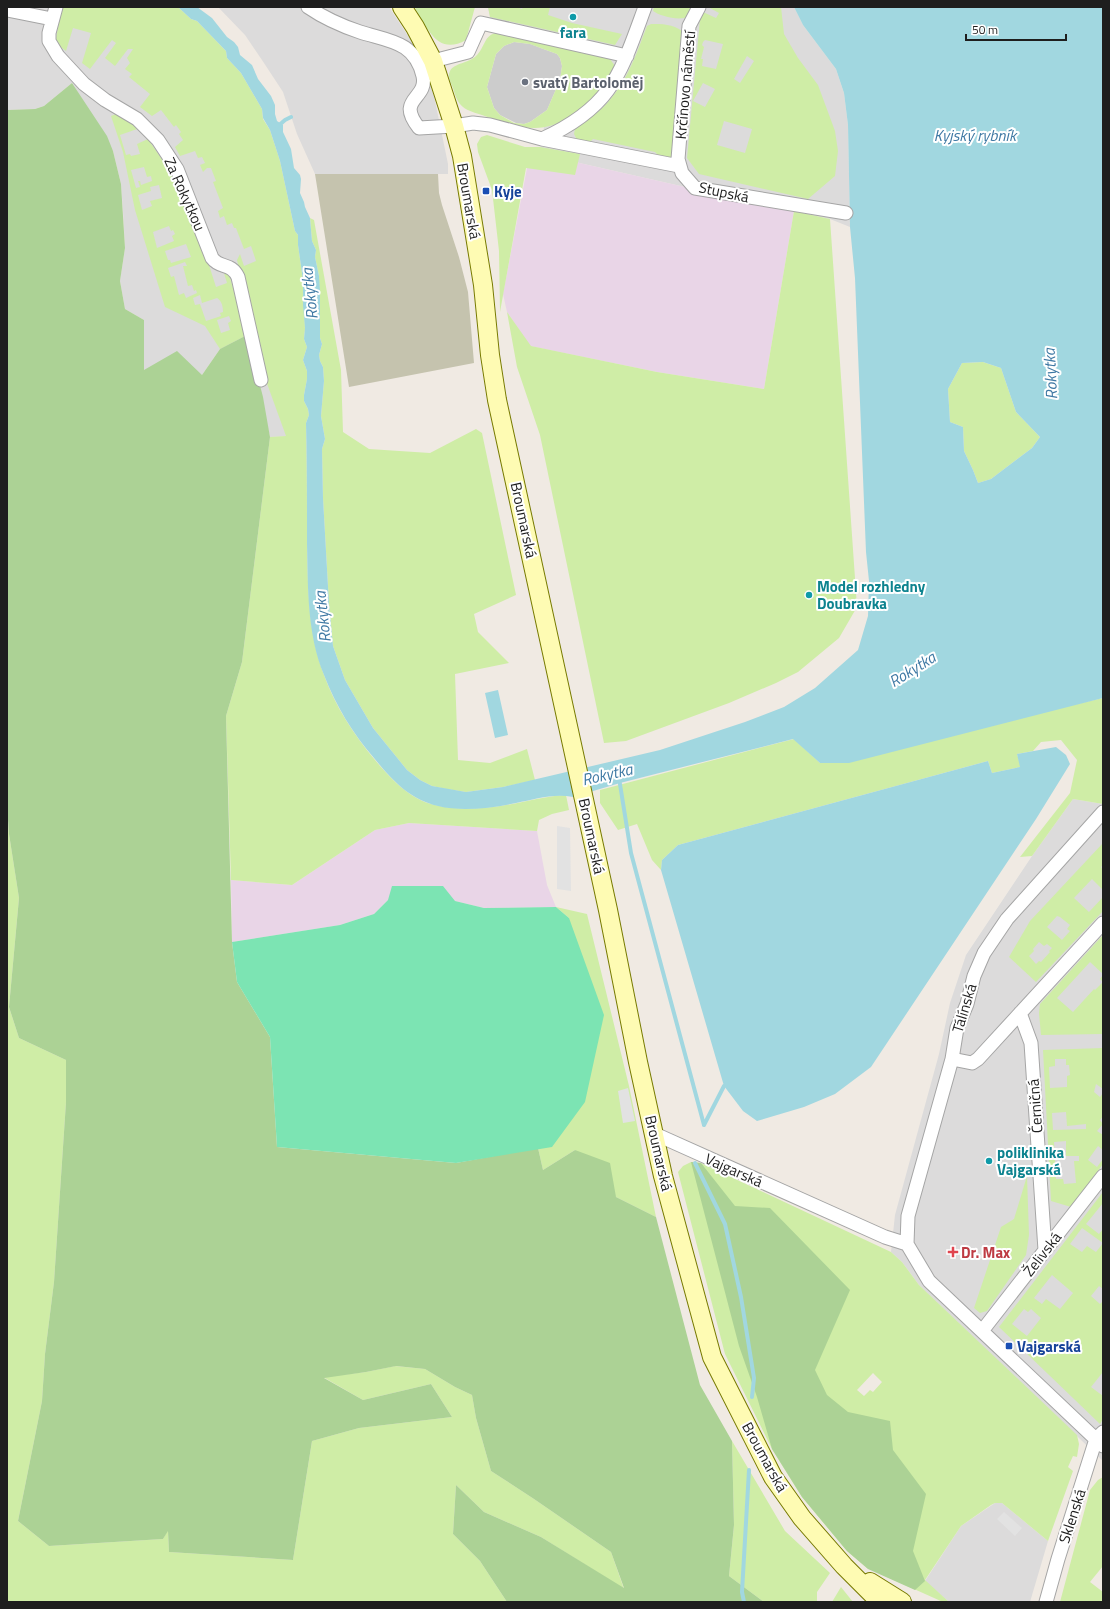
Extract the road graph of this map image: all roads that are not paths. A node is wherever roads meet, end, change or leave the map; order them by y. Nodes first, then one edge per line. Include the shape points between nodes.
1 (308, 7) edge
2 (402, 7) edge
3 (645, 7) edge
4 (699, 7) edge
5 (7, 10) edge
6 (54, 13) edge
7 (627, 56) junction
8 (433, 61) junction
9 (454, 126) junction
10 (538, 138) junction
11 (679, 166) junction
12 (846, 213) dead end
13 (261, 380) dead end
14 (1103, 812) edge
15 (1103, 923) edge
16 (1020, 1013) junction
17 (952, 1059) junction
18 (655, 1134) junction
19 (1103, 1176) edge
20 (907, 1244) junction
21 (1045, 1250) junction
22 (982, 1331) junction
23 (1101, 1439) edge
24 (844, 1566) junction
25 (880, 1602) edge
26 (902, 1602) edge
27 (1046, 1602) edge

1 - 9 street via 339,24 392,40 402,46 415,57 423,77 423,87 411,104 412,118 419,128
2 - 8 street, Broumarská
3 - 7 street
4 - 11 street, Krčínovo náměstí via 689,26
5 - 6 street
6 - 13 street, Za Rokytkou via 49,28 49,41 61,60 84,84 137,119 158,140 177,169 212,258 235,271
7 - 8 street via 481,23 468,52
7 - 10 street via 617,79 594,108 577,121
8 - 9 street, Broumarská
9 - 10 street via 473,123 490,125
9 - 18 street, Broumarská via 462,156 483,285 497,400
10 - 11 street
11 - 12 street, Stupská via 695,188
14 - 17 street, Tálínská via 1012,914 984,953 957,1028
15 - 16 street
16 - 17 street via 978,1059 972,1063
16 - 21 street, Černičná via 1031,1043
17 - 20 street, Tálínská via 908,1216
18 - 20 street, Vajgarská via 885,1237
18 - 24 street, Broumarská via 667,1190 712,1357 773,1477 802,1518
19 - 21 street, Želivská
20 - 22 street via 929,1281
21 - 22 street, Želivská
22 - 23 street
23 - 27 street, Sklenská via 1058,1559
24 - 25 street, Broumarská
24 - 26 street, Broumarská

